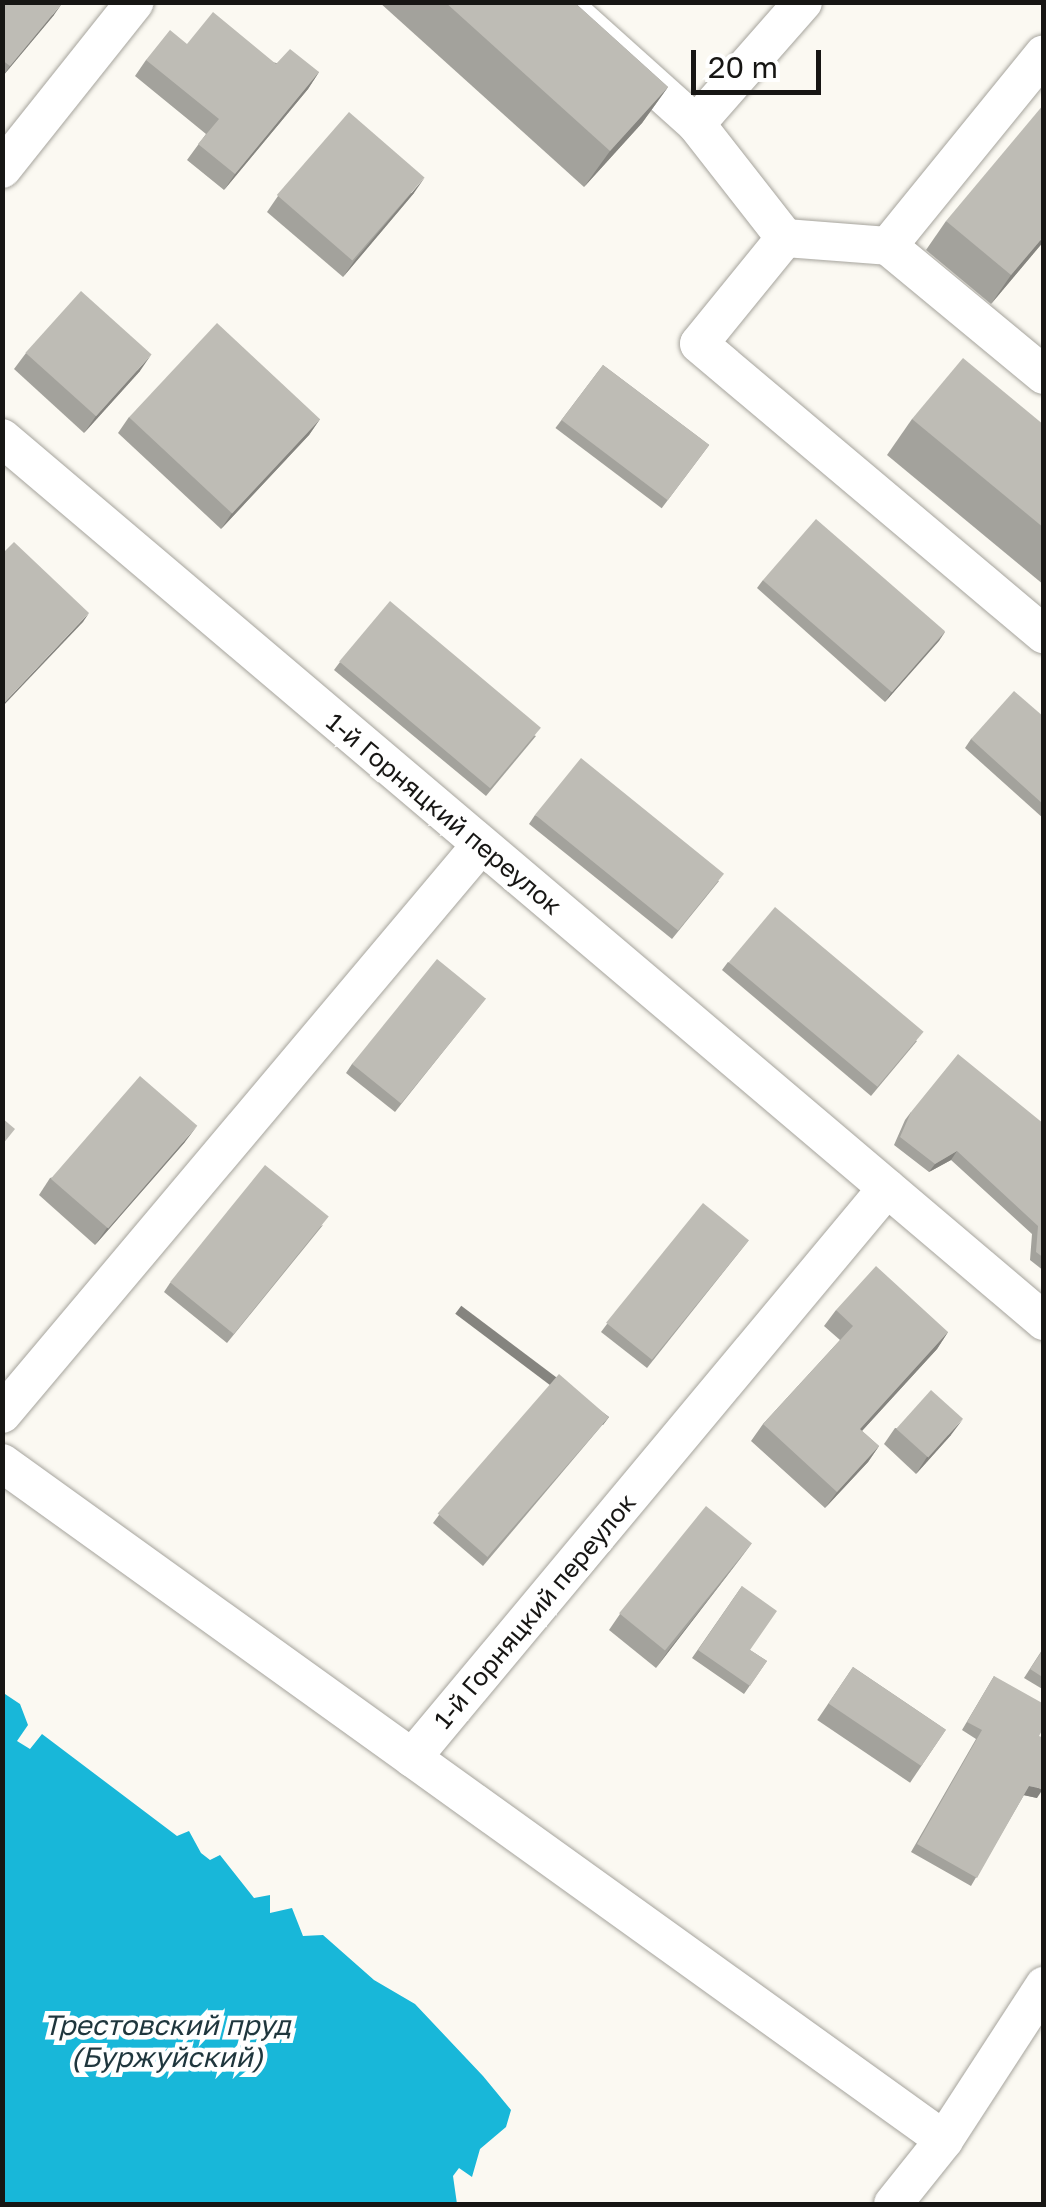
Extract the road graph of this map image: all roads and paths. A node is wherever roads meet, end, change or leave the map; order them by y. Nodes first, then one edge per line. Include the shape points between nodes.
1 (134, 2) edge
2 (560, 2) edge
3 (803, 2) edge
4 (1044, 54) edge
5 (696, 124) junction
6 (2, 169) edge
7 (785, 238) junction
8 (888, 246) junction
9 (1044, 375) edge
10 (2, 438) edge
11 (1044, 635) edge
12 (480, 846) junction
13 (888, 1188) junction
14 (1044, 1321) edge
15 (2, 1414) edge
16 (2, 1463) edge
17 (412, 1758) junction
18 (1044, 1986) edge
19 (944, 2140) junction
20 (892, 2204) edge

1 - 6 street
2 - 5 street
3 - 5 street
4 - 8 street
5 - 7 street
7 - 8 street
7 - 11 street via 699,344
8 - 9 street
10 - 12 street, 1-й Горняцкий переулок
12 - 13 street, 1-й Горняцкий переулок
12 - 15 street
13 - 14 street, 1-й Горняцкий переулок
13 - 17 street, 1-й Горняцкий переулок
16 - 17 street
17 - 19 street
18 - 19 street
19 - 20 street

